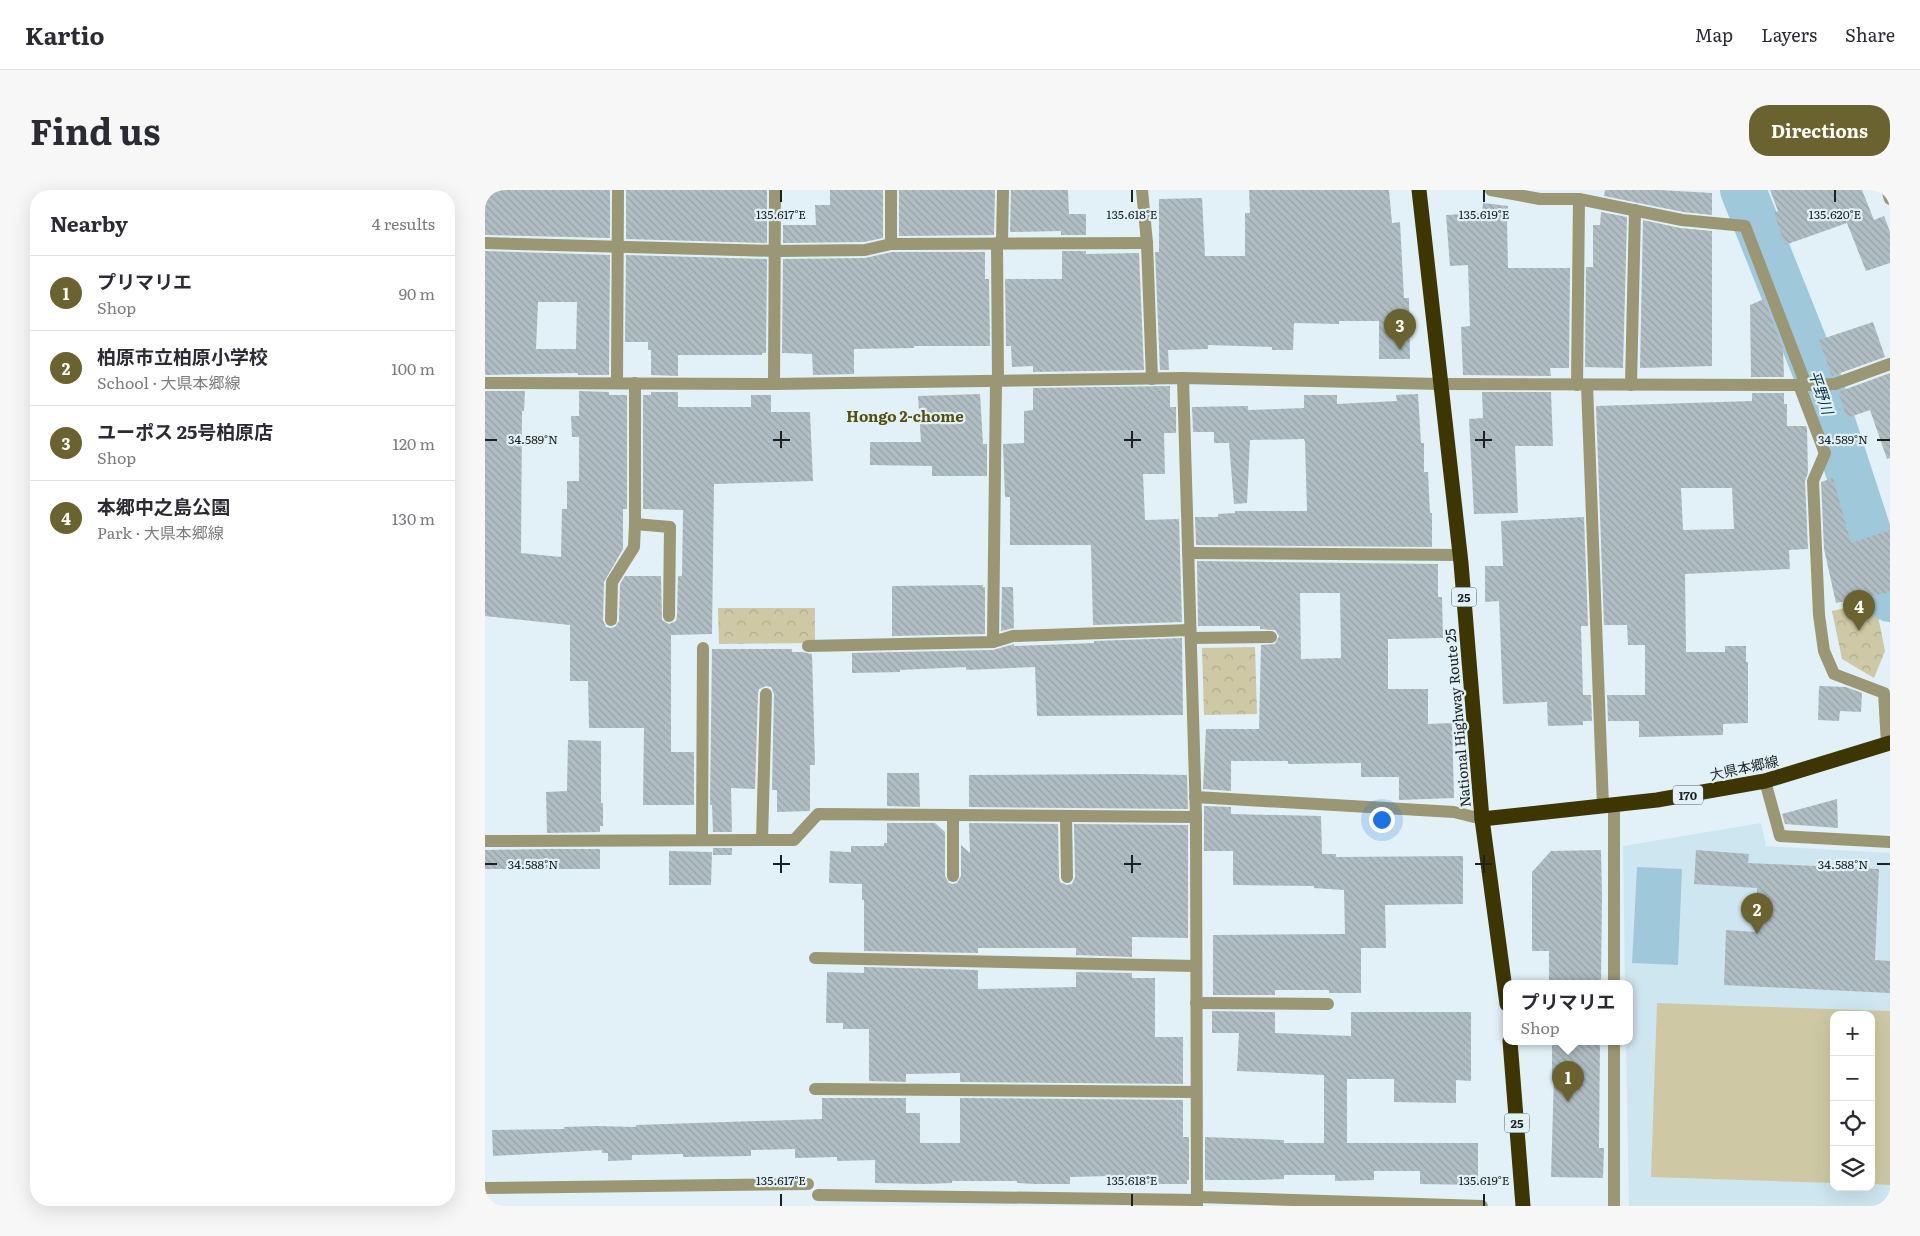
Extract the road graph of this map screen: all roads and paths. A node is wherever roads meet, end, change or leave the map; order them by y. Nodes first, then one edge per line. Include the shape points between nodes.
1 (618, 190) edge
2 (775, 190) edge
3 (891, 190) edge
4 (1003, 190) edge
5 (1142, 190) edge
6 (1419, 190) edge
7 (1491, 190) edge
8 (1887, 190) edge
9 (1579, 195) edge
10 (1890, 200) edge
11 (1635, 210) junction
12 (1147, 242) junction
13 (485, 243) edge
14 (1000, 243) junction
15 (891, 244) junction
16 (618, 246) junction
17 (776, 251) junction
18 (1890, 364) edge
19 (1183, 378) junction
20 (1152, 379) junction
21 (997, 381) junction
22 (485, 383) edge
23 (617, 383) junction
24 (635, 383) junction
25 (774, 384) junction
26 (1441, 384) junction
27 (1582, 385) junction
28 (1631, 385) junction
29 (1806, 385) junction
30 (635, 524) junction
31 (1188, 553) junction
32 (1460, 555) junction
33 (669, 616) dead end
34 (611, 620) dead end
35 (1191, 634) junction
36 (1271, 637) dead end
37 (993, 642) junction
38 (808, 646) dead end
39 (703, 648) dead end
40 (766, 694) dead end
41 (1888, 744) edge
42 (1765, 781) junction
43 (1195, 797) junction
44 (1609, 806) junction
45 (953, 815) junction
46 (1067, 816) junction
47 (1196, 817) junction
48 (1481, 819) junction
49 (702, 840) junction
50 (762, 840) junction
51 (485, 841) edge
52 (1890, 842) edge
53 (953, 876) dead end
54 (1067, 876) dead end
55 (815, 958) dead end
56 (1196, 966) junction
57 (1504, 980) edge
58 (1614, 980) edge
59 (1196, 1003) junction
60 (1328, 1004) dead end
61 (1510, 1045) edge
62 (1614, 1045) edge
63 (815, 1089) dead end
64 (1196, 1092) junction
65 (808, 1184) dead end
66 (485, 1188) edge
67 (818, 1195) dead end
68 (1197, 1201) edge
69 (1481, 1206) edge
70 (1523, 1206) edge
71 (1614, 1206) edge

1 - 16 street
2 - 17 street
3 - 15 street
4 - 14 street
5 - 12 street
6 - 26 highway, National Highway Route 25 / 25
7 - 9 street via 1540,199
8 - 10 street
9 - 11 street
9 - 27 street
11 - 28 street
11 - 29 street via 1682,220 1745,226
12 - 14 street
12 - 20 street
13 - 16 street
14 - 15 street
14 - 21 street
15 - 17 street via 865,250
16 - 17 street
16 - 23 street
17 - 25 street
18 - 29 street via 1830,384
19 - 20 street
19 - 26 street
19 - 31 street
20 - 21 street
21 - 25 street
21 - 37 street
22 - 23 street
23 - 24 street
24 - 25 street
24 - 30 street
26 - 27 street
26 - 32 highway, National Highway Route 25 / 25
27 - 28 street
27 - 44 street
28 - 29 street
29 - 41 street via 1825,453 1813,481 1819,614 1824,651 1834,674 1884,693
30 - 33 street via 670,528
30 - 34 street via 634,547 612,582
31 - 32 street
31 - 35 street
32 - 48 highway, National Highway Route 25 / 25
35 - 36 street
35 - 37 street via 1013,636
35 - 43 street
37 - 38 street
39 - 49 street
40 - 50 street
41 - 42 highway, 大県本郷線 / 170
42 - 44 highway, 大県本郷線 / 170
42 - 52 street via 1780,836
43 - 47 street
43 - 48 street via 1454,812
44 - 48 highway, 大県本郷線 / 170
44 - 58 street
45 - 46 street
45 - 50 street via 818,814 794,840
45 - 53 street
46 - 47 street
46 - 54 street
47 - 56 street
48 - 57 highway, National Highway Route 25 / 25
49 - 50 street
49 - 51 street
55 - 56 street
56 - 59 street
59 - 60 street
59 - 64 street
61 - 70 highway, 25
62 - 71 street
63 - 64 street
64 - 68 street
65 - 66 street
67 - 68 street
68 - 69 street

